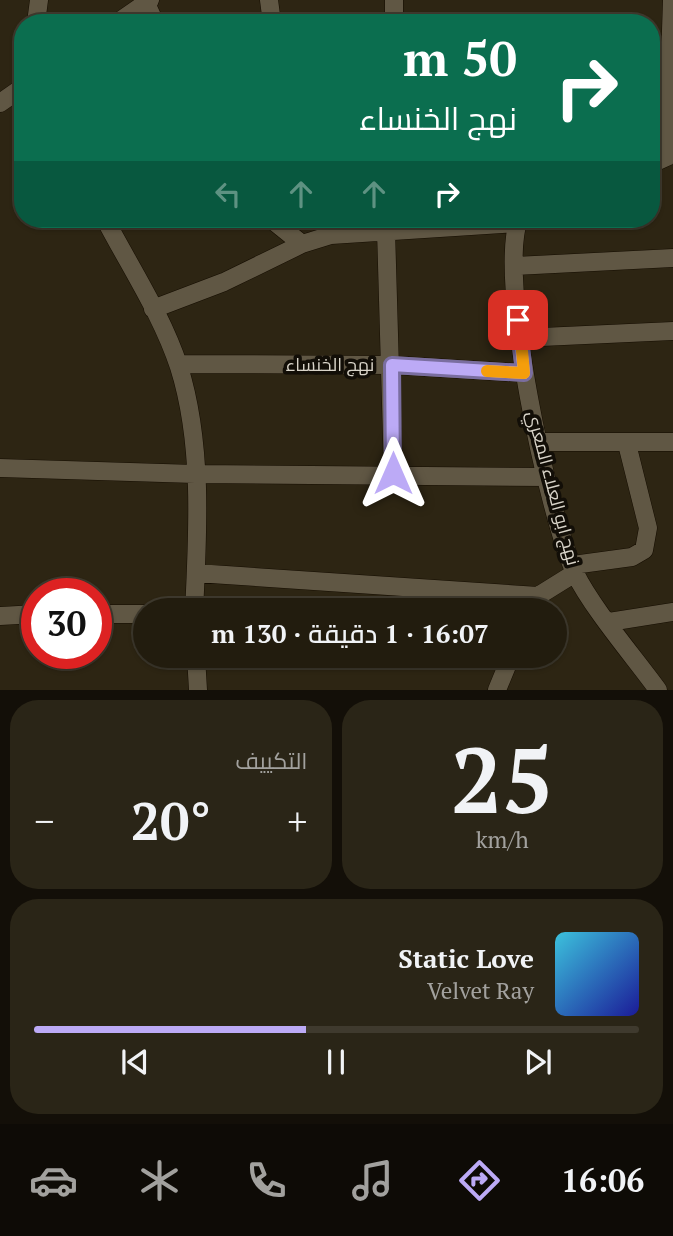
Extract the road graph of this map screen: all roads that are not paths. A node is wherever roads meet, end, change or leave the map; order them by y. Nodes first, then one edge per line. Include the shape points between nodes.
1 (672, 0) edge
2 (148, 2) edge
3 (130, 14) edge
4 (672, 155) edge
5 (110, 228) edge
6 (282, 228) edge
7 (378, 228) edge
8 (391, 228) edge
9 (517, 228) edge
10 (302, 244) junction
11 (673, 258) edge
12 (514, 266) junction
13 (153, 309) junction
14 (673, 331) edge
15 (520, 338) junction
16 (178, 364) junction
17 (392, 365) junction
18 (524, 373) junction
19 (539, 442) junction
20 (673, 442) edge
21 (627, 444) junction
22 (0, 468) edge
23 (393, 473) junction
24 (195, 474) junction
25 (546, 477) junction
26 (574, 569) junction
27 (196, 573) junction
28 (195, 598) edge
29 (478, 598) edge
30 (541, 598) edge
31 (673, 612) edge
32 (112, 614) edge
33 (133, 614) edge
34 (21, 615) edge
35 (0, 616) edge
36 (609, 622) junction
37 (197, 668) edge
38 (505, 668) edge
39 (198, 690) edge
40 (497, 690) edge
41 (658, 690) edge

1 - 4 street
2 - 3 street
5 - 13 street
6 - 10 street
7 - 10 street
8 - 17 street
9 - 12 street, نهج ابو العلاء المعري
10 - 13 street via 225,282
11 - 12 street
12 - 15 street, نهج ابو العلاء المعري
13 - 16 street
14 - 15 street
15 - 18 street, نهج ابو العلاء المعري
16 - 17 street, نهج الخنساء
16 - 24 street via 192,425
17 - 18 street, نهج الخنساء
17 - 23 street
18 - 19 street, نهج ابو العلاء المعري
19 - 21 street
19 - 25 street, نهج ابو العلاء المعري
20 - 21 street
21 - 26 street via 648,528 644,550 632,557
22 - 24 street
23 - 24 street
23 - 25 street
24 - 27 street
25 - 26 street, نهج ابو العلاء المعري
26 - 30 street
26 - 36 street, نهج ابو العلاء المعري
27 - 28 street
27 - 29 street
31 - 36 street
32 - 33 street
34 - 35 street
36 - 41 street, نهج ابو العلاء المعري
37 - 39 street
38 - 40 street

